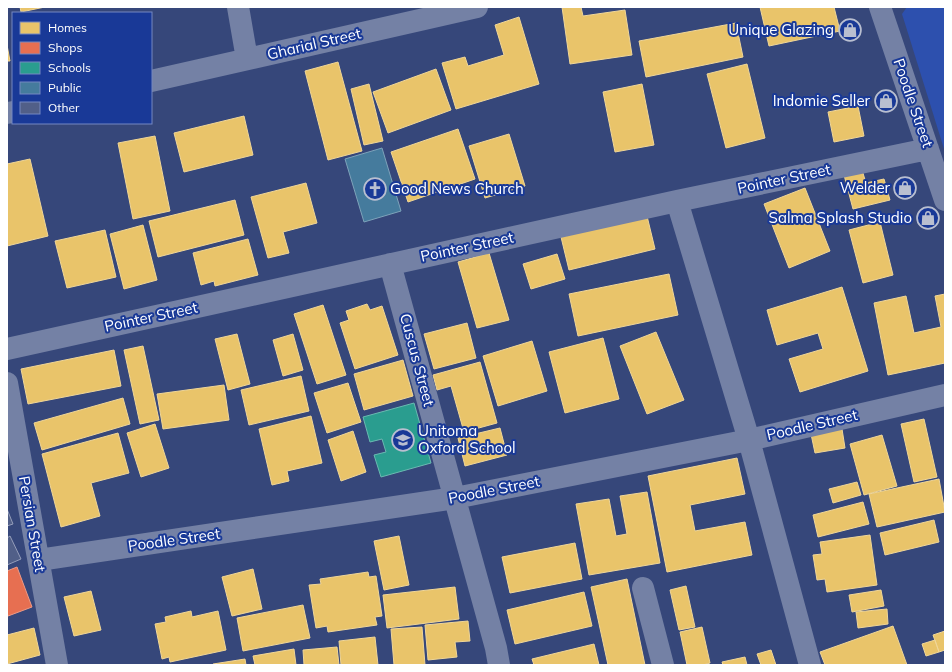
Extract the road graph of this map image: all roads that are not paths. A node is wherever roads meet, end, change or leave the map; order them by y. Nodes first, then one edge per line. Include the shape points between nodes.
1 (238, 7) edge
2 (477, 7) edge
3 (880, 7) edge
4 (247, 59) junction
5 (152, 81) edge
6 (928, 149) junction
7 (943, 191) edge
8 (677, 201) junction
9 (390, 264) junction
10 (7, 349) edge
11 (7, 383) edge
12 (945, 395) edge
13 (749, 440) junction
14 (455, 498) junction
15 (38, 560) junction
16 (643, 588) dead end
17 (57, 665) edge
18 (499, 665) edge
19 (663, 665) edge
20 (810, 665) edge

1 - 4 street
2 - 4 street, Gharial Street
3 - 6 street, Poodle Street
4 - 5 street, Gharial Street
6 - 7 street, Poodle Street
6 - 8 street, Pointer Street
8 - 9 street, Pointer Street
8 - 13 street
9 - 10 street, Pointer Street
9 - 14 street, Cuscus Street
11 - 15 street, Persian Street
12 - 13 street, Poodle Street
13 - 14 street, Poodle Street
13 - 20 street
14 - 15 street, Poodle Street
14 - 18 street, Cuscus Street
15 - 17 street, Persian Street
16 - 19 street

